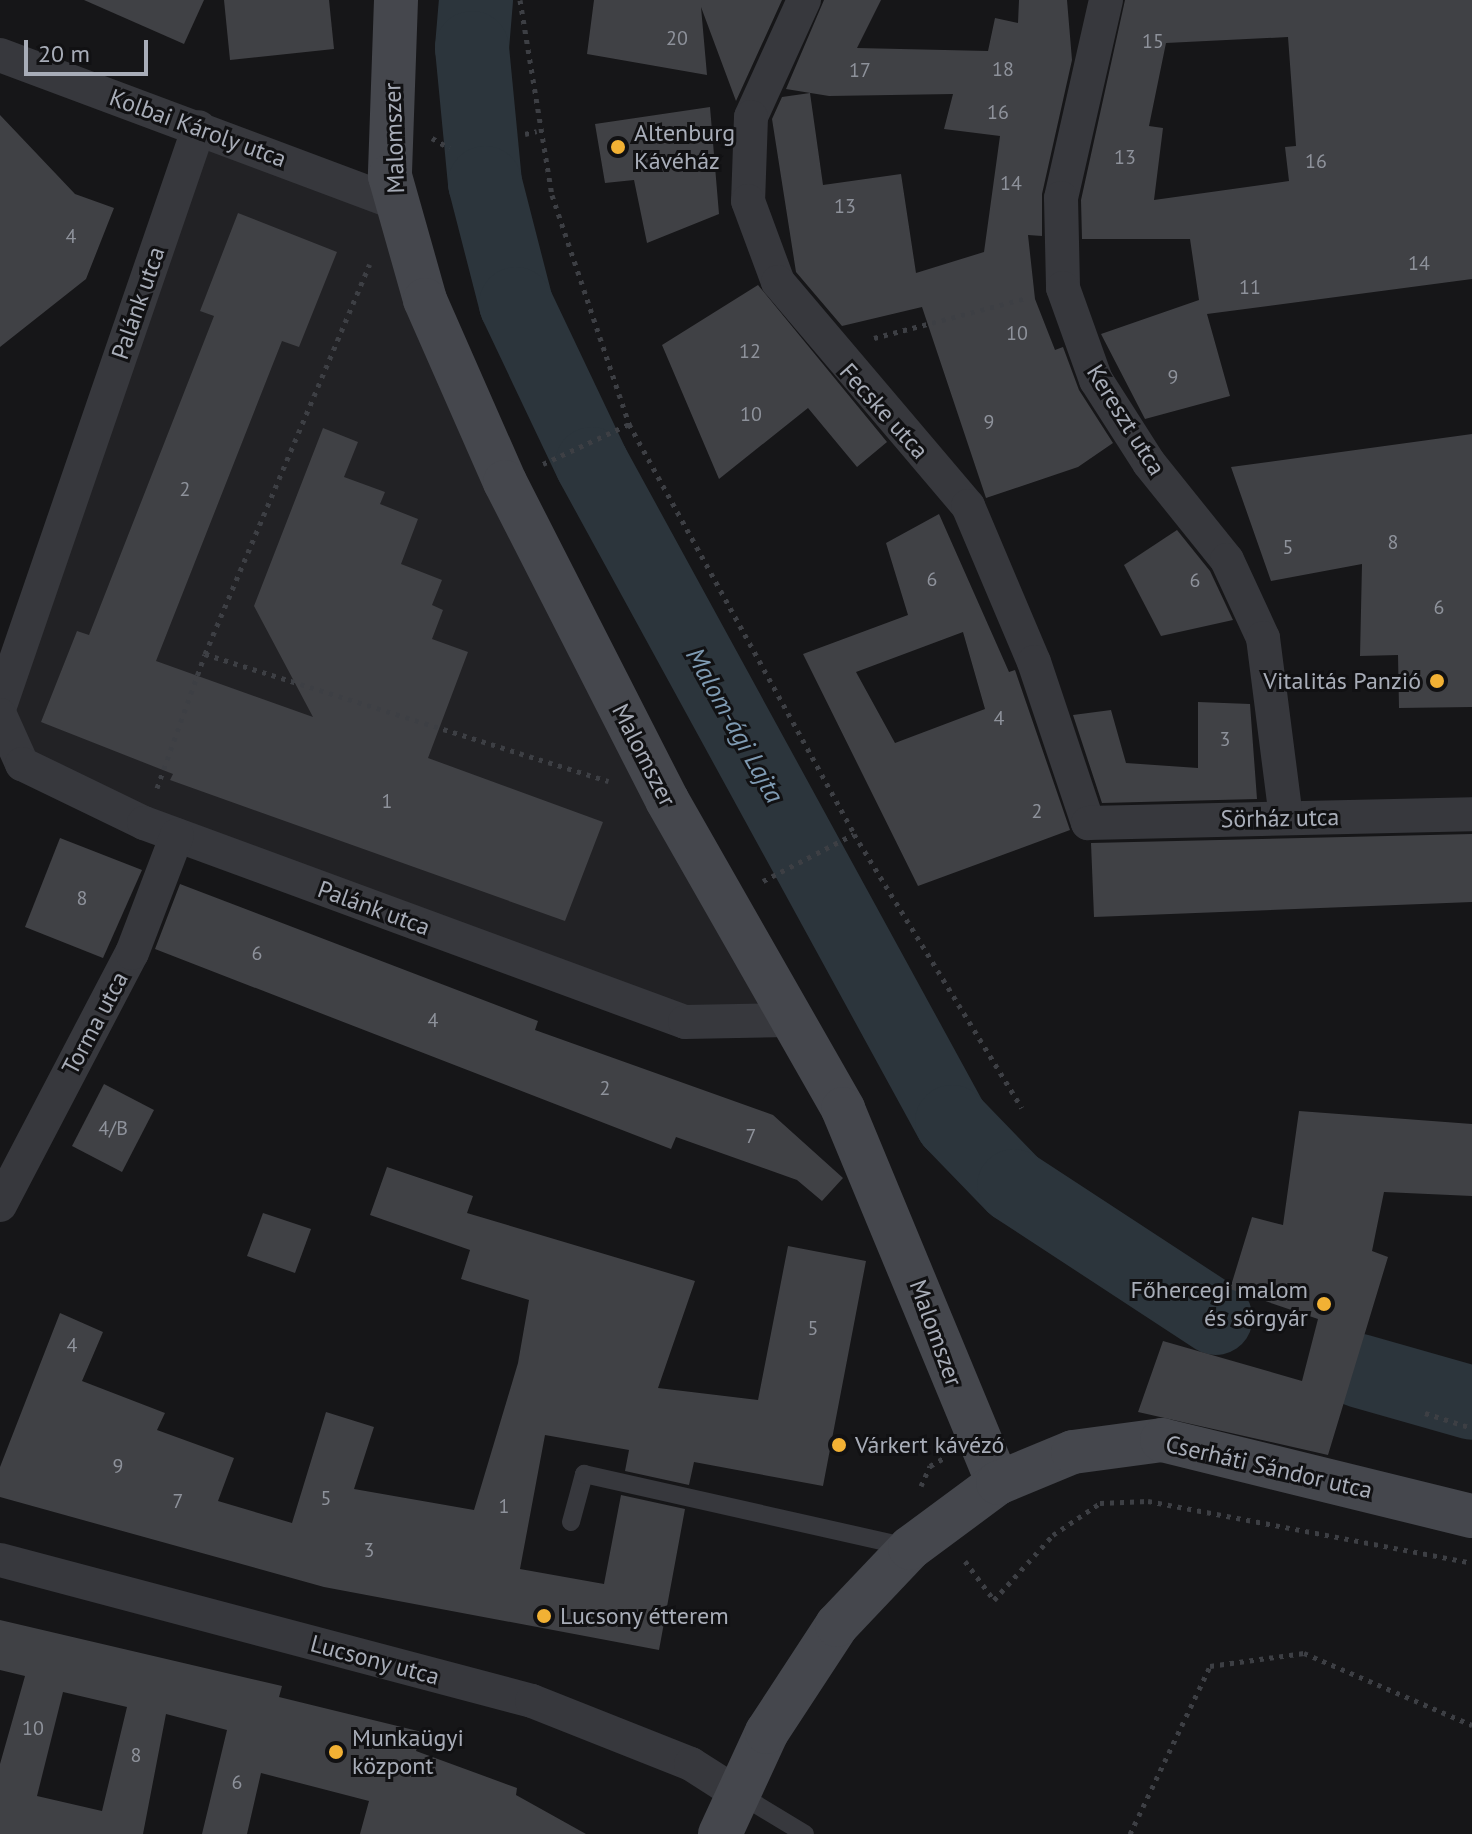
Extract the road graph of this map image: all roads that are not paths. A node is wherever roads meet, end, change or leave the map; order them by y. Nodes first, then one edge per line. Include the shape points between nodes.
1 (396, 0) edge
2 (804, 0) edge
3 (1106, 0) edge
4 (0, 55) edge
5 (199, 127) junction
6 (396, 203) junction
7 (0, 706) edge
8 (0, 715) edge
9 (1472, 814) edge
10 (1286, 817) junction
11 (1088, 823) joint
12 (177, 835) junction
13 (789, 1020) junction
14 (0, 1205) edge
15 (998, 1483) junction
16 (1472, 1516) edge
17 (571, 1522) dead end
18 (924, 1536) junction
19 (0, 1560) edge
20 (738, 1794) junction
21 (720, 1834) edge
22 (805, 1834) edge

1 - 6 street, Malomszer
2 - 11 street, Fecske utca via 751,117 748,201 778,282 829,350 968,506 1034,662
3 - 10 street, Kereszt utca via 1061,198 1063,288 1096,380 1149,463 1227,560 1263,638
4 - 5 street, Kolbai Károly utca
5 - 6 street, Kolbai Károly utca
5 - 7 street, Palánk utca
6 - 13 street, Malomszer via 425,300 505,482 667,800
8 - 12 street, Palánk utca via 22,764
9 - 10 street, Sörház utca
10 - 11 street, Sörház utca
12 - 13 street, Palánk utca via 685,1022
12 - 14 street, Torma utca via 132,953
13 - 15 street, Malomszer via 888,1206
15 - 16 street, Cserháti Sándor utca via 1073,1452 1162,1440
15 - 18 street, Cserháti Sándor utca
17 - 18 lane via 584,1474
18 - 20 street, Cserháti Sándor utca via 837,1625 767,1732
19 - 20 street, Lucsony utca via 532,1701 691,1764
20 - 21 street, Cserháti Sándor utca
20 - 22 lane

